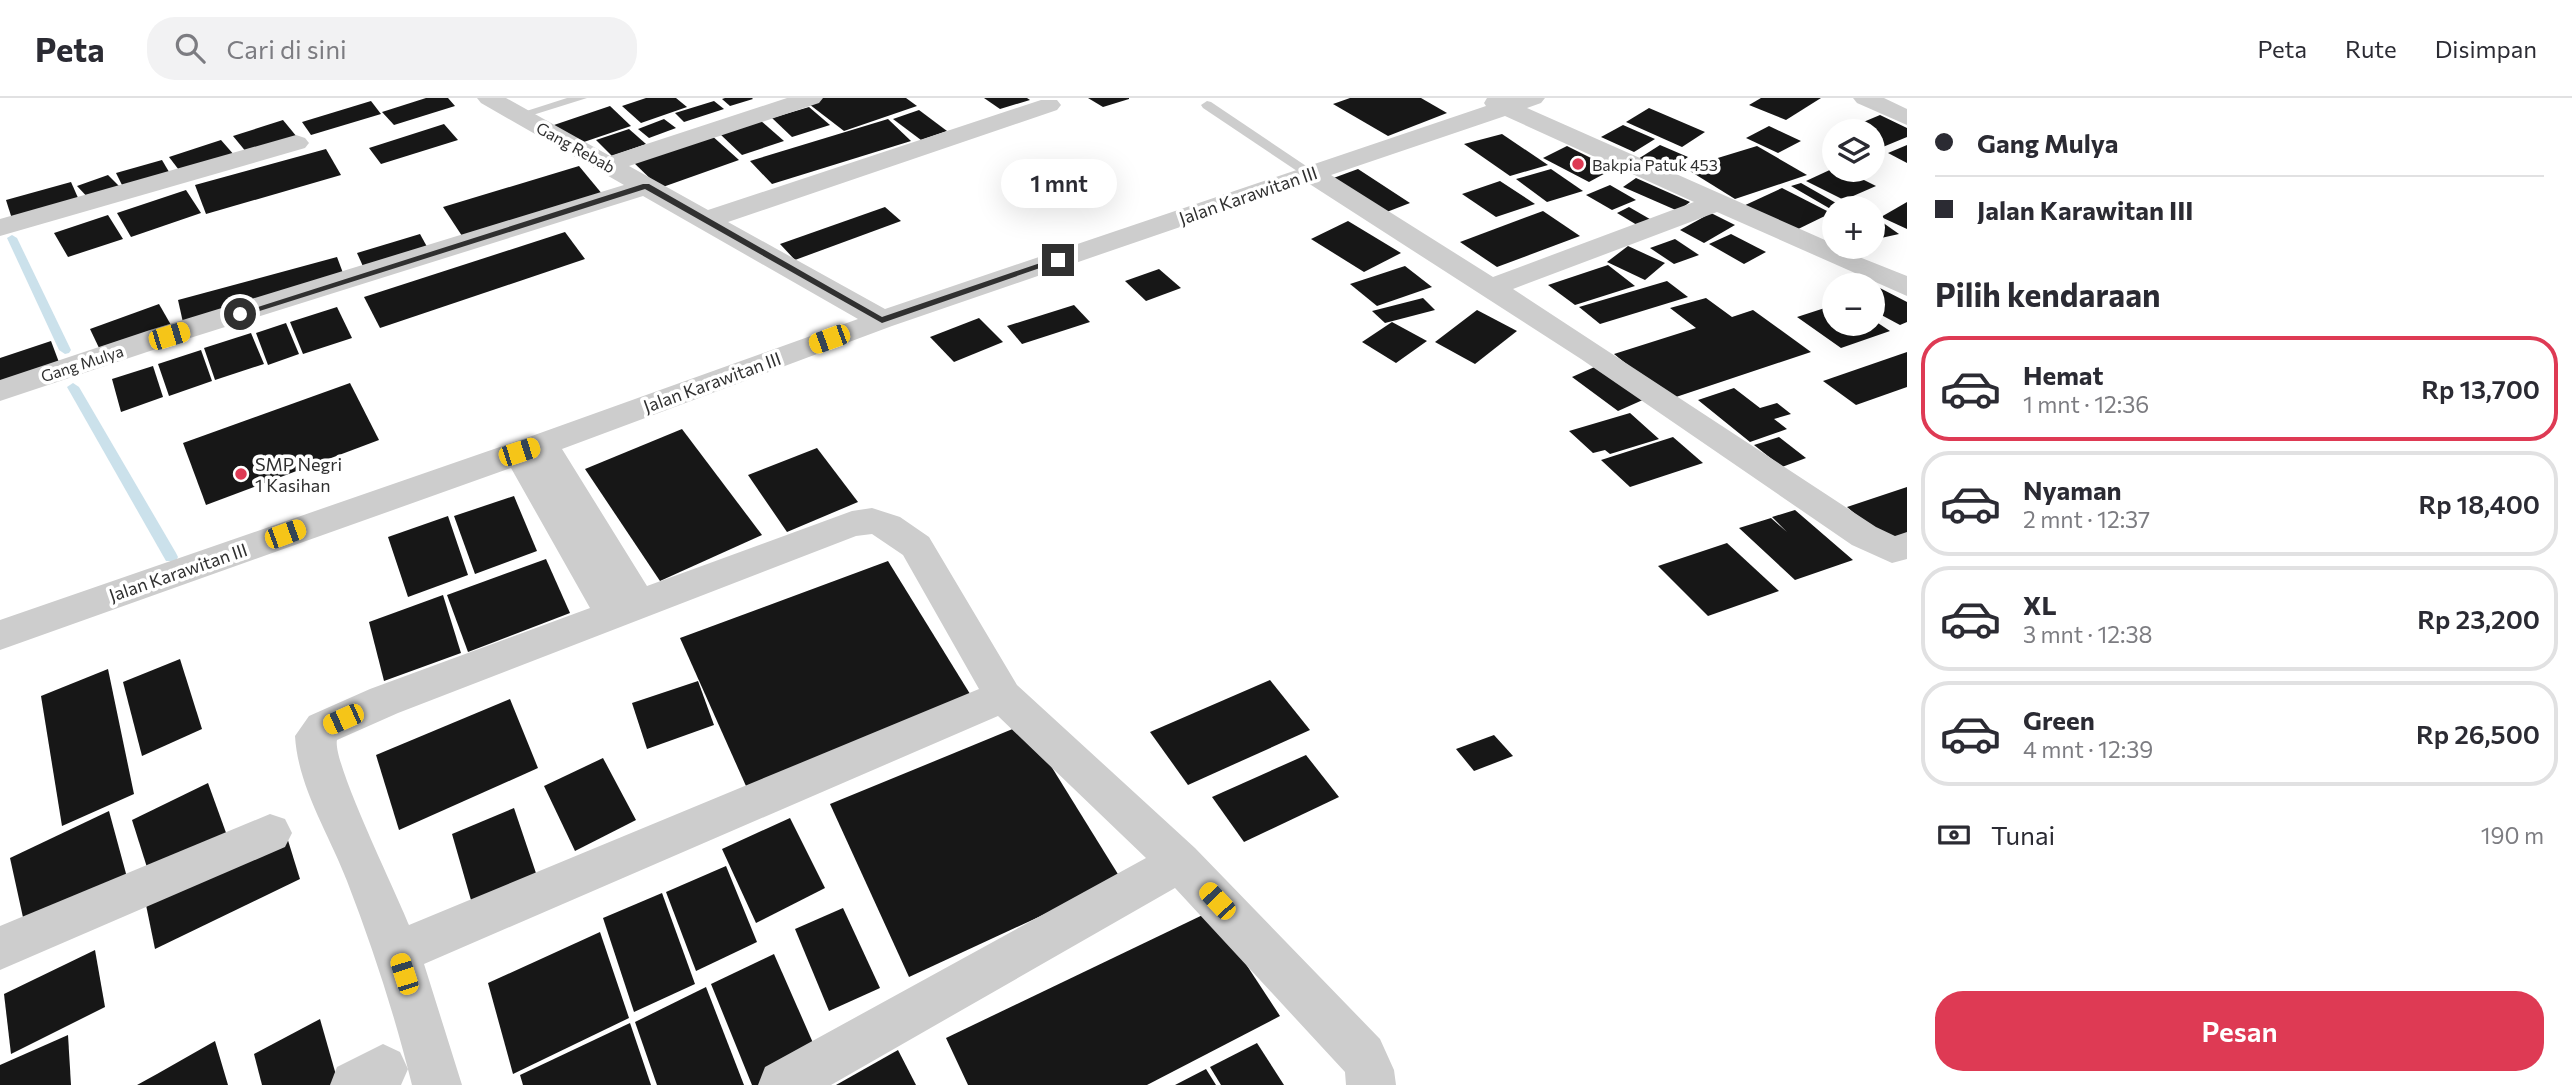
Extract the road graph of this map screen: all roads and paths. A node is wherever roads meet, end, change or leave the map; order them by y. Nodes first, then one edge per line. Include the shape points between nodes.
1 (489, 98) edge
2 (581, 98) edge
3 (811, 98) edge
4 (1865, 98) edge
5 (1508, 101) edge
6 (1049, 105) dead end
7 (1207, 105) dead end
8 (520, 115) junction
9 (1907, 118) edge
10 (296, 143) dead end
11 (608, 165) junction
12 (1311, 174) junction
13 (646, 186) junction
14 (1715, 203) junction
15 (706, 220) junction
16 (0, 228) edge
17 (1907, 287) edge
18 (1492, 288) junction
19 (882, 320) junction
20 (0, 391) edge
21 (530, 449) junction
22 (1907, 545) edge
23 (627, 611) junction
24 (0, 635) edge
25 (1003, 696) junction
26 (270, 833) dead end
27 (1180, 862) junction
28 (0, 948) edge
29 (397, 953) junction
30 (438, 1085) edge
31 (783, 1085) edge
32 (1371, 1085) edge

1 - 8 street, Gang Rebab
2 - 8 lane
3 - 11 street
4 - 9 street
5 - 12 street, Jalan Karawitan III
5 - 14 street
6 - 15 street
7 - 12 lane
8 - 11 street, Gang Rebab
10 - 16 street
11 - 13 street, Gang Rebab
12 - 18 street
12 - 19 street, Jalan Karawitan III
13 - 15 street, Gang Rebab
13 - 20 street, Gang Mulya
14 - 17 street
14 - 18 street
15 - 19 street, Gang Rebab
18 - 22 street via 1864,536 1892,550
19 - 21 street, Jalan Karawitan III
21 - 23 street
21 - 24 street, Jalan Karawitan III
23 - 25 street via 852,524 872,521 888,526 916,547
23 - 29 street via 384,701 323,728 315,736 329,788
25 - 27 street
25 - 29 street
26 - 28 street
27 - 31 street
27 - 32 street via 1363,1056
29 - 30 street

